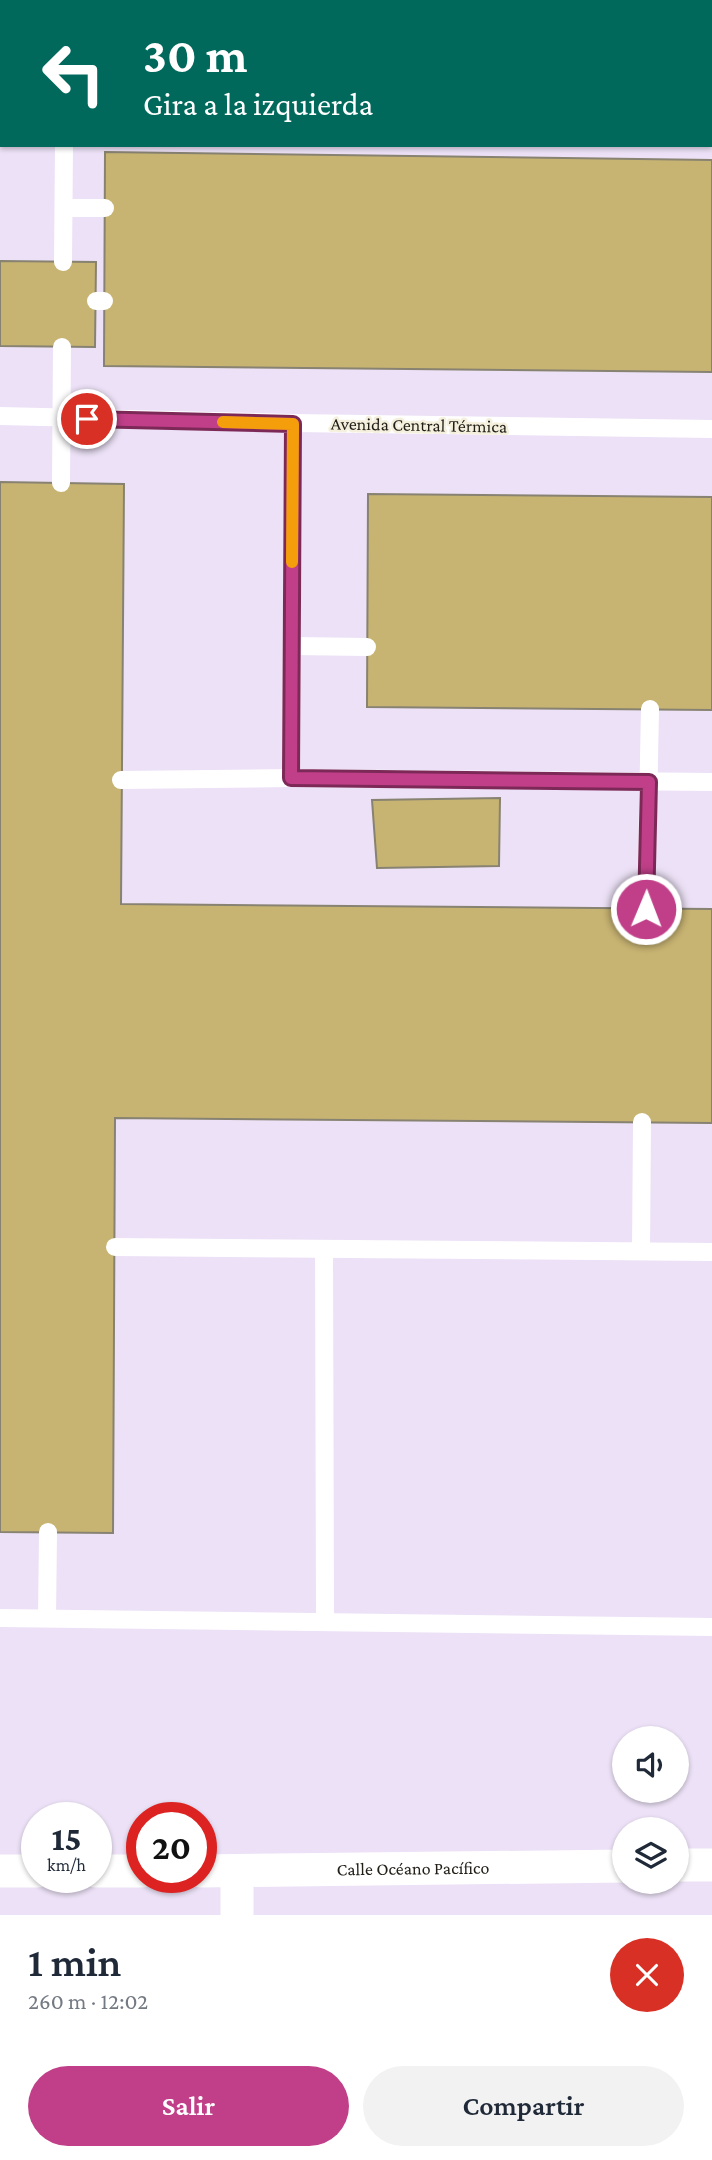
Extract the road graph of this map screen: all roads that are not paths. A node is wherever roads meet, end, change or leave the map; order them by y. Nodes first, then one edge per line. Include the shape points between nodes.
1 (64, 147) edge
2 (64, 208) junction
3 (105, 208) dead end
4 (63, 262) dead end
5 (62, 347) dead end
6 (0, 416) edge
7 (61, 418) junction
8 (293, 424) junction
9 (712, 429) edge
10 (61, 483) dead end
11 (292, 646) junction
12 (367, 647) dead end
13 (650, 709) dead end
14 (291, 778) junction
15 (121, 780) dead end
16 (649, 782) junction
17 (712, 782) edge
18 (646, 909) dead end
19 (642, 1122) dead end
20 (114, 1247) dead end
21 (324, 1249) junction
22 (641, 1251) junction
23 (712, 1252) edge
24 (48, 1532) dead end
25 (0, 1618) edge
26 (47, 1618) junction
27 (325, 1622) junction
28 (712, 1627) edge
29 (689, 1865) edge
30 (712, 1865) edge
31 (612, 1866) edge
32 (0, 1871) edge
33 (21, 1871) edge
34 (217, 1871) edge
35 (237, 1871) junction
36 (237, 1915) edge

1 - 2 lane
2 - 3 lane
2 - 4 lane
5 - 7 lane
6 - 7 lane, Avenida Central Térmica
7 - 8 lane, Avenida Central Térmica
7 - 10 lane
8 - 9 lane, Avenida Central Térmica
8 - 11 lane
11 - 12 lane
11 - 14 lane
13 - 16 lane
14 - 15 lane
14 - 16 lane
16 - 17 lane
16 - 18 lane
19 - 22 lane
20 - 21 lane
21 - 22 lane
21 - 27 lane
22 - 23 lane
24 - 26 lane
25 - 26 lane
26 - 27 lane
27 - 28 lane
29 - 30 street
31 - 35 street, Calle Océano Pacífico
32 - 33 street
34 - 35 street, Calle Océano Pacífico
35 - 36 street

